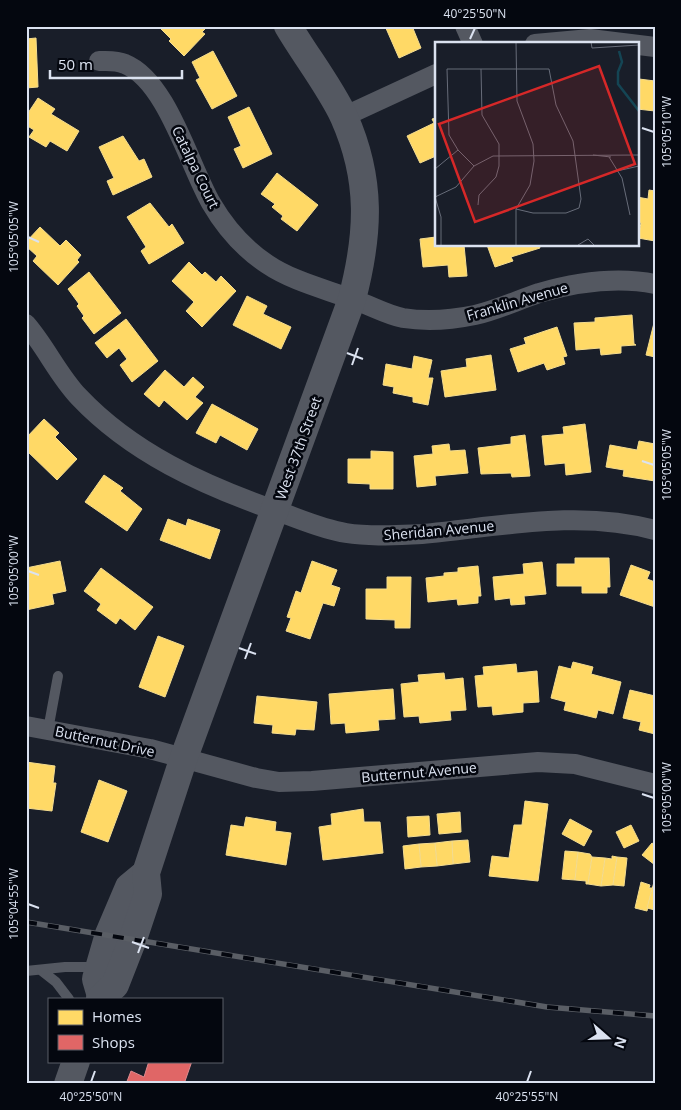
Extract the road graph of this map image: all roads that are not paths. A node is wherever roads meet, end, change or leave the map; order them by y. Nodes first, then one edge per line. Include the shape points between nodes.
1 (288, 26) edge
2 (465, 26) edge
3 (471, 42) edge
4 (557, 42) edge
5 (614, 42) edge
6 (638, 45) edge
7 (655, 47) edge
8 (99, 61) dead end
9 (435, 74) edge
10 (344, 117) junction
11 (655, 284) edge
12 (352, 299) junction
13 (26, 324) edge
14 (275, 510) junction
15 (655, 530) edge
16 (58, 676) dead end
17 (26, 726) edge
18 (48, 730) junction
19 (183, 760) junction
20 (655, 784) edge
21 (146, 873) junction
22 (100, 966) junction
23 (26, 971) edge
24 (42, 971) junction
25 (100, 997) edge
26 (68, 998) edge
27 (76, 1062) edge
28 (68, 1084) edge

1 - 10 street, West 37th Street
2 - 3 street
4 - 5 street via 590,39
6 - 7 street
8 - 12 street, Catalpa Court via 114,60 126,64 137,70 154,89 170,115 211,203 246,248 290,276
9 - 10 street
10 - 12 street, West 37th Street via 360,167 367,212 363,258
11 - 12 street, Franklin Avenue via 608,279 577,284 451,319 401,318
12 - 14 street, West 37th Street
13 - 14 street, Sheridan Avenue via 79,397 106,423 174,468
14 - 15 street, Sheridan Avenue via 346,533 379,535 421,534 533,521 610,522
14 - 19 street, West 37th Street
16 - 18 lane
17 - 18 street, Butternut Drive
18 - 19 street, Butternut Drive via 150,749
19 - 20 street, Butternut Avenue via 279,782 538,762 575,764
19 - 21 street, West 37th Street
21 - 22 street, West 37th Street via 129,887 109,934
21 - 25 street, West 37th Street via 148,894 133,940 114,985
22 - 24 lane
22 - 25 street, West 37th Street via 96,979
23 - 24 lane
24 - 26 lane
27 - 28 street

